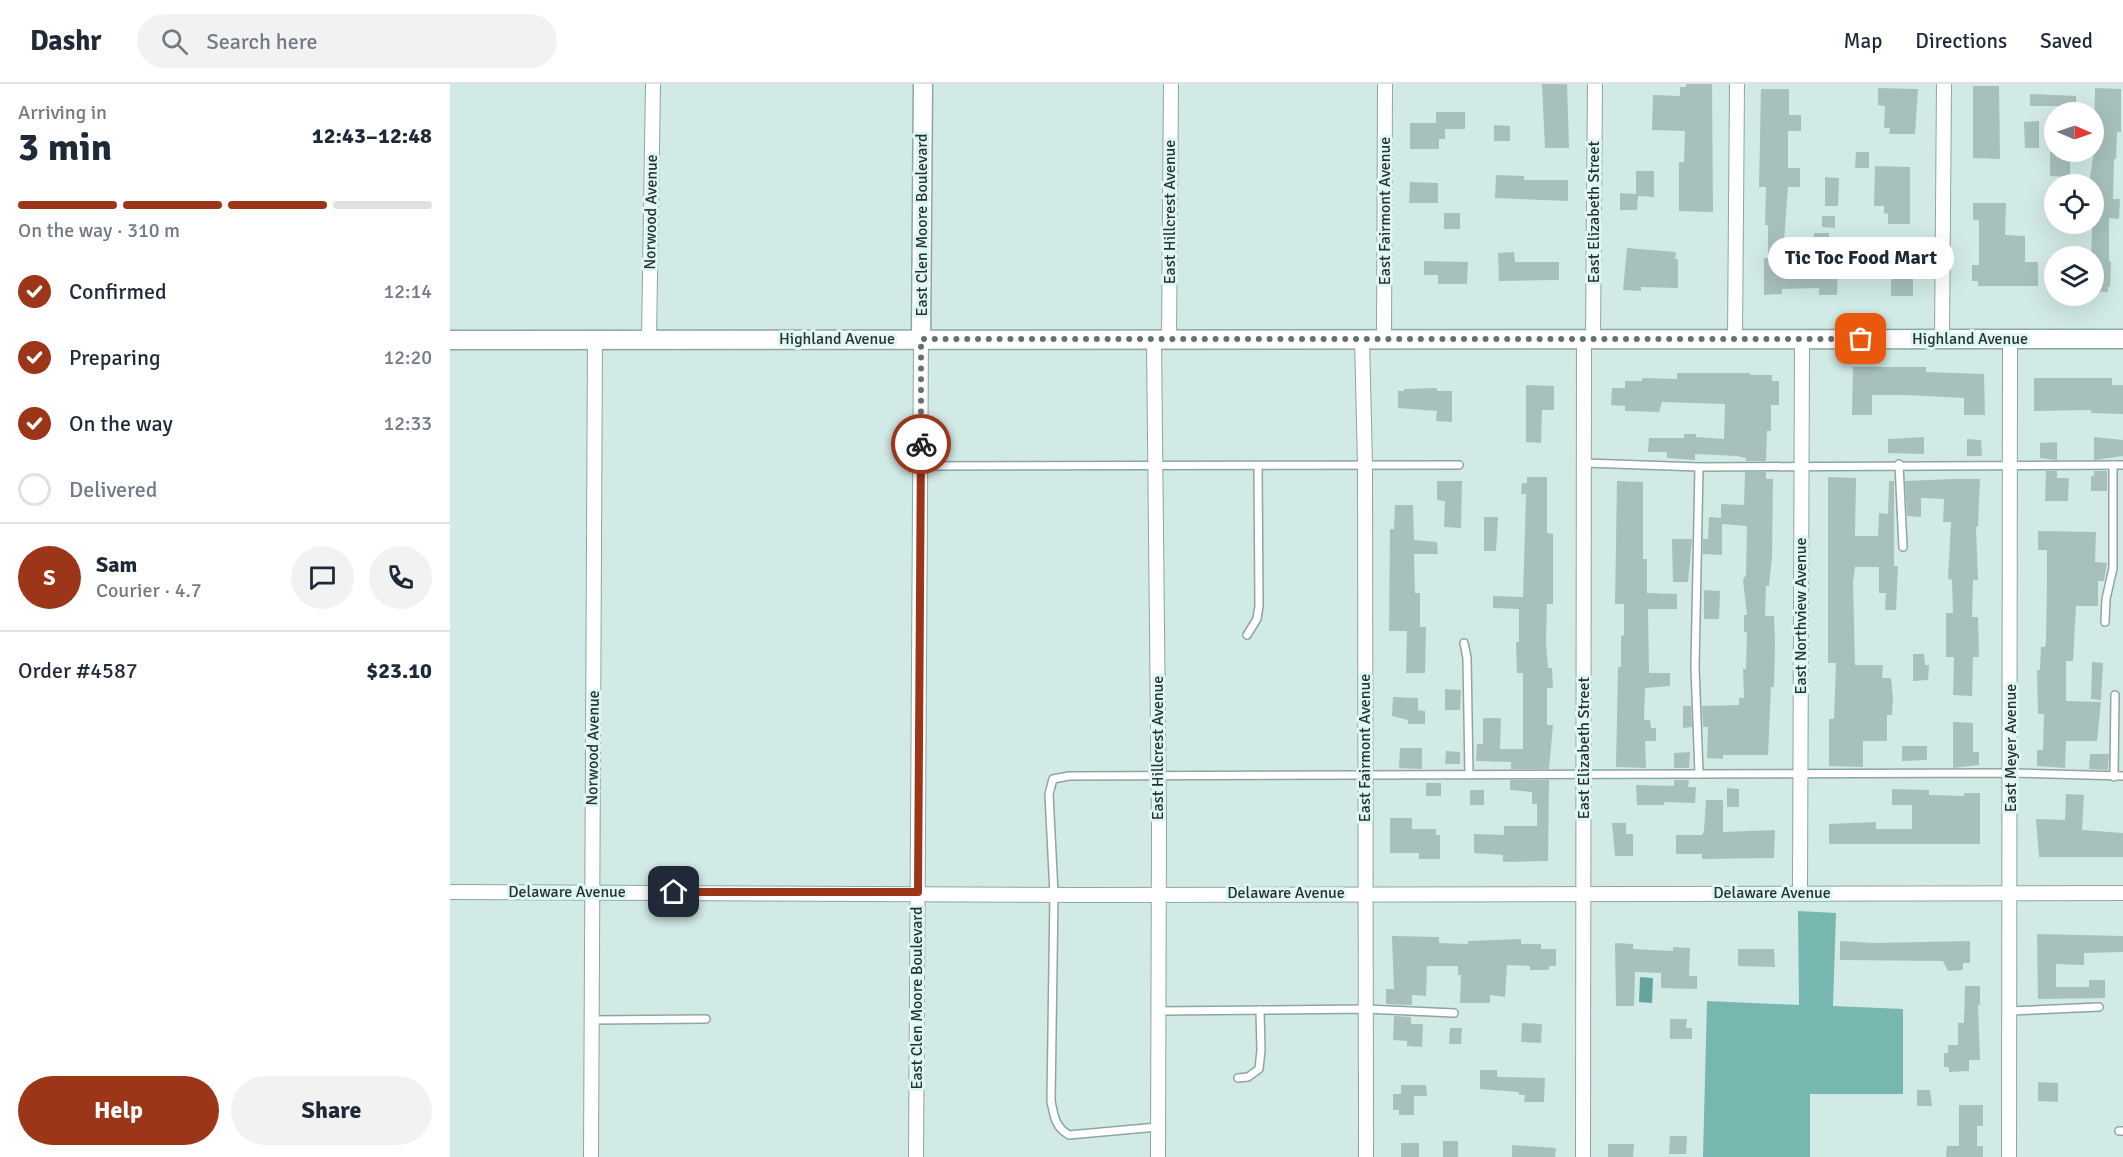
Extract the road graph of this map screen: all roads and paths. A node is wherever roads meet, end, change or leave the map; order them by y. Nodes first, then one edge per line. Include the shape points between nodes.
1 (653, 84) edge
2 (923, 84) edge
3 (1171, 84) edge
4 (1385, 84) edge
5 (1595, 84) edge
6 (1737, 84) edge
7 (1944, 84) edge
8 (594, 339) junction
9 (649, 339) junction
10 (921, 339) junction
11 (1162, 339) junction
12 (1362, 339) junction
13 (1384, 339) junction
14 (1589, 339) junction
15 (1735, 339) junction
16 (1802, 339) junction
17 (1942, 339) junction
18 (2010, 339) junction
19 (2123, 339) edge
20 (450, 340) edge
21 (1585, 463) junction
22 (1899, 464) junction
23 (920, 465) junction
24 (1365, 465) junction
25 (1459, 465) dead end
26 (1802, 465) junction
27 (2113, 465) junction
28 (2123, 465) edge
29 (1156, 466) junction
30 (1258, 466) junction
31 (2010, 466) junction
32 (1699, 467) junction
33 (1903, 548) dead end
34 (2104, 622) dead end
35 (1247, 635) dead end
36 (1464, 643) dead end
37 (2115, 695) dead end
38 (2011, 773) junction
39 (1366, 774) junction
40 (1469, 774) junction
41 (1584, 774) junction
42 (1699, 774) junction
43 (1802, 775) junction
44 (1158, 776) junction
45 (2123, 776) edge
46 (2114, 777) junction
47 (592, 891) junction
48 (450, 892) edge
49 (918, 892) junction
50 (1367, 892) junction
51 (1583, 892) junction
52 (2011, 892) junction
53 (1159, 893) junction
54 (1800, 893) junction
55 (2123, 893) edge
56 (1054, 894) junction
57 (2099, 1007) dead end
58 (1366, 1009) junction
59 (1260, 1010) junction
60 (1158, 1011) junction
61 (2010, 1011) junction
62 (1454, 1013) dead end
63 (706, 1019) dead end
64 (591, 1020) junction
65 (1238, 1078) dead end
66 (1157, 1127) junction
67 (591, 1157) edge
68 (916, 1157) edge
69 (1158, 1157) edge
70 (1366, 1157) edge
71 (1583, 1157) edge
72 (2009, 1157) edge

1 - 9 street, Norwood Avenue
2 - 10 main road, East Clen Moore Boulevard
3 - 11 street, East Hillcrest Avenue
4 - 13 street, East Fairmont Avenue
5 - 14 street, East Elizabeth Street
6 - 15 street
7 - 17 street
8 - 9 main road, Highland Avenue
8 - 20 main road, Highland Avenue
8 - 47 street, Norwood Avenue
9 - 10 main road, Highland Avenue
10 - 11 main road, Highland Avenue
10 - 23 street, East Clen Moore Boulevard
11 - 12 main road, Highland Avenue
11 - 29 street, East Hillcrest Avenue
12 - 13 main road, Highland Avenue
12 - 24 street, East Fairmont Avenue
13 - 14 main road, Highland Avenue
14 - 15 main road, Highland Avenue
14 - 21 street, East Elizabeth Street
15 - 16 main road, Highland Avenue
16 - 17 main road, Highland Avenue
16 - 26 street, East Northview Avenue
17 - 18 main road, Highland Avenue
18 - 19 main road, Highland Avenue
18 - 31 street, East Meyer Avenue
21 - 32 lane
21 - 41 street, East Elizabeth Street
22 - 26 lane
22 - 31 lane
22 - 33 lane
23 - 29 lane
23 - 49 street, East Clen Moore Boulevard
24 - 25 lane
24 - 30 lane
24 - 39 street, East Fairmont Avenue
26 - 32 lane
26 - 43 street, East Northview Avenue
27 - 28 lane
27 - 31 lane
27 - 34 lane via 2113,568
29 - 30 lane
29 - 44 street, East Hillcrest Avenue
30 - 35 lane via 1259,606 1257,620
31 - 38 street, East Meyer Avenue
32 - 42 lane via 1695,667
36 - 40 lane
37 - 46 lane
38 - 43 lane
38 - 46 lane
38 - 52 street, East Meyer Avenue
39 - 40 lane
39 - 44 lane
39 - 50 street, East Fairmont Avenue
40 - 41 lane
41 - 42 lane
41 - 51 street, East Elizabeth Street
42 - 43 lane
43 - 54 street, East Northview Avenue
44 - 53 street, East Hillcrest Avenue
44 - 56 lane via 1053,778 1049,794
45 - 46 lane
47 - 48 street, Delaware Avenue
47 - 49 street, Delaware Avenue
47 - 64 street, Norwood Avenue
49 - 56 street, Delaware Avenue
49 - 68 street, East Clen Moore Boulevard
50 - 51 street, Delaware Avenue
50 - 53 street, Delaware Avenue
50 - 58 street, East Fairmont Avenue
51 - 54 street, Delaware Avenue
51 - 71 street, East Elizabeth Street
52 - 54 street, Delaware Avenue
52 - 55 street, Delaware Avenue
52 - 61 street, East Meyer Avenue
53 - 56 street, Delaware Avenue
53 - 60 street, East Hillcrest Avenue
56 - 66 lane via 1051,1089 1055,1121 1069,1135
57 - 61 lane
58 - 59 lane
58 - 62 lane
58 - 70 street, East Fairmont Avenue
59 - 60 lane
59 - 65 lane via 1259,1069 1248,1077
60 - 66 street, East Hillcrest Avenue
61 - 72 street, East Meyer Avenue
63 - 64 lane
64 - 67 street, Norwood Avenue
66 - 69 street, East Hillcrest Avenue

